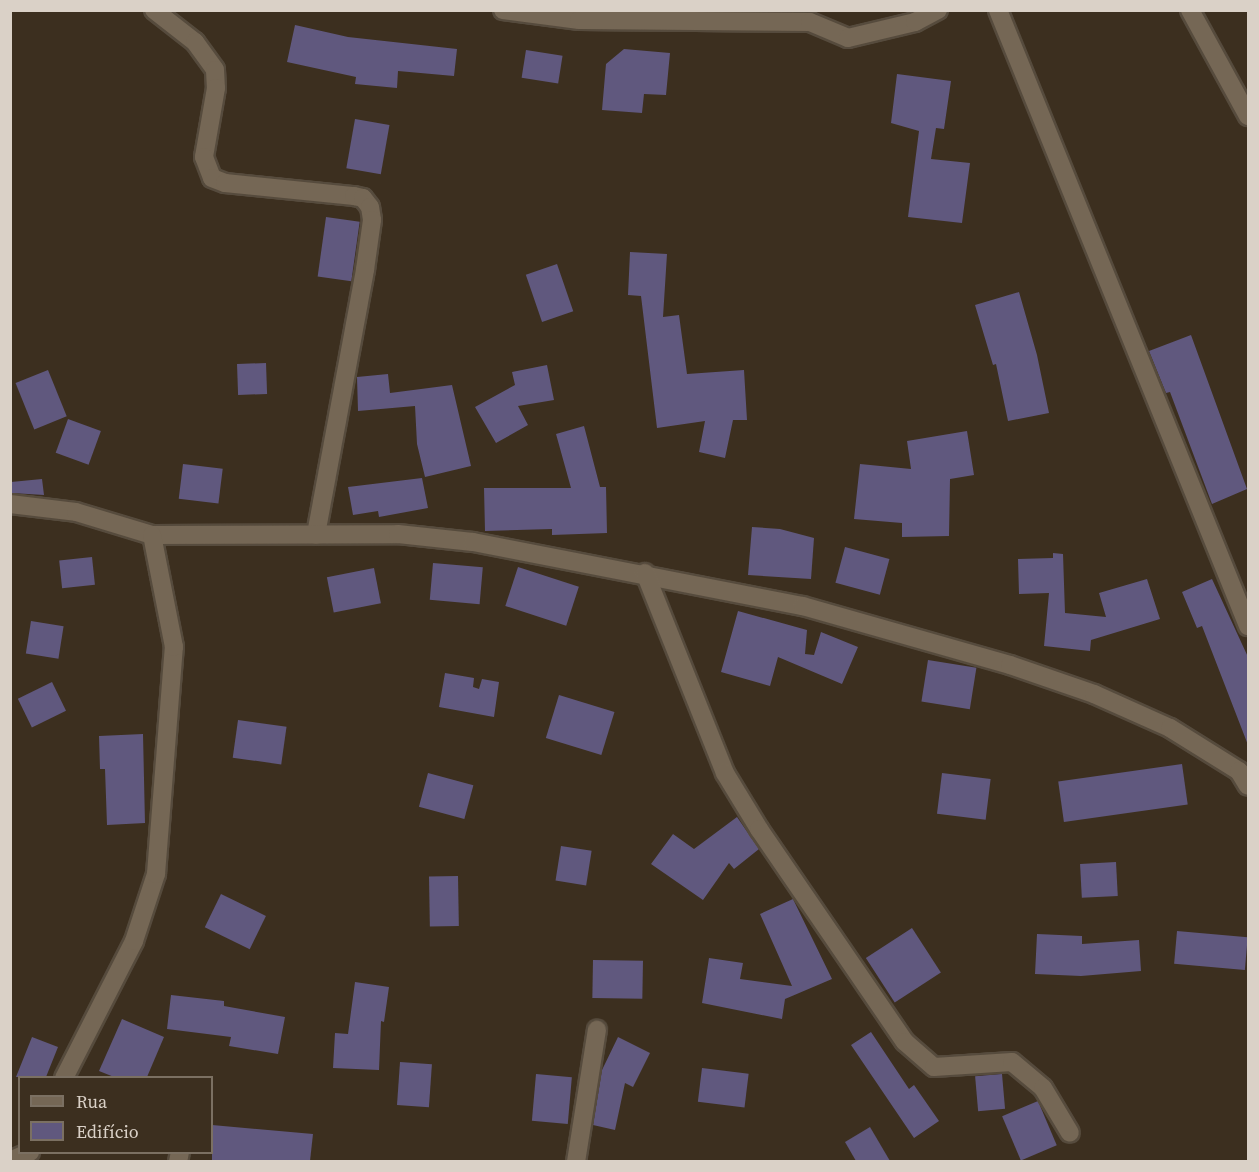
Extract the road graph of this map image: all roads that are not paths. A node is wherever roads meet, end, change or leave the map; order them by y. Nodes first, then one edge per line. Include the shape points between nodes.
1 (154, 10) edge
2 (938, 10) edge
3 (998, 10) edge
4 (1190, 10) edge
5 (509, 11) edge
6 (809, 16) edge
7 (1248, 116) edge
8 (10, 504) edge
9 (316, 534) junction
10 (152, 535) junction
11 (645, 573) junction
12 (1248, 626) edge
13 (1245, 774) edge
14 (597, 1030) dead end
15 (65, 1076) edge
16 (1070, 1133) dead end
17 (26, 1154) edge
18 (10, 1161) edge
19 (576, 1161) edge

1 - 9 street via 195,42 215,70 216,88 204,157 212,178 225,183 354,196 363,198 370,207 372,220 365,270
2 - 6 street via 915,22 848,38
3 - 12 street
4 - 7 street
5 - 6 street via 579,20
8 - 10 street via 76,512
9 - 10 street
9 - 11 street via 398,534 473,542
10 - 15 street via 174,647 156,874 134,941
11 - 13 street via 803,606 1010,665 1094,694 1170,728
11 - 16 street via 725,773 759,830 905,1042 934,1067 1012,1062 1043,1088
14 - 19 street
17 - 18 street

